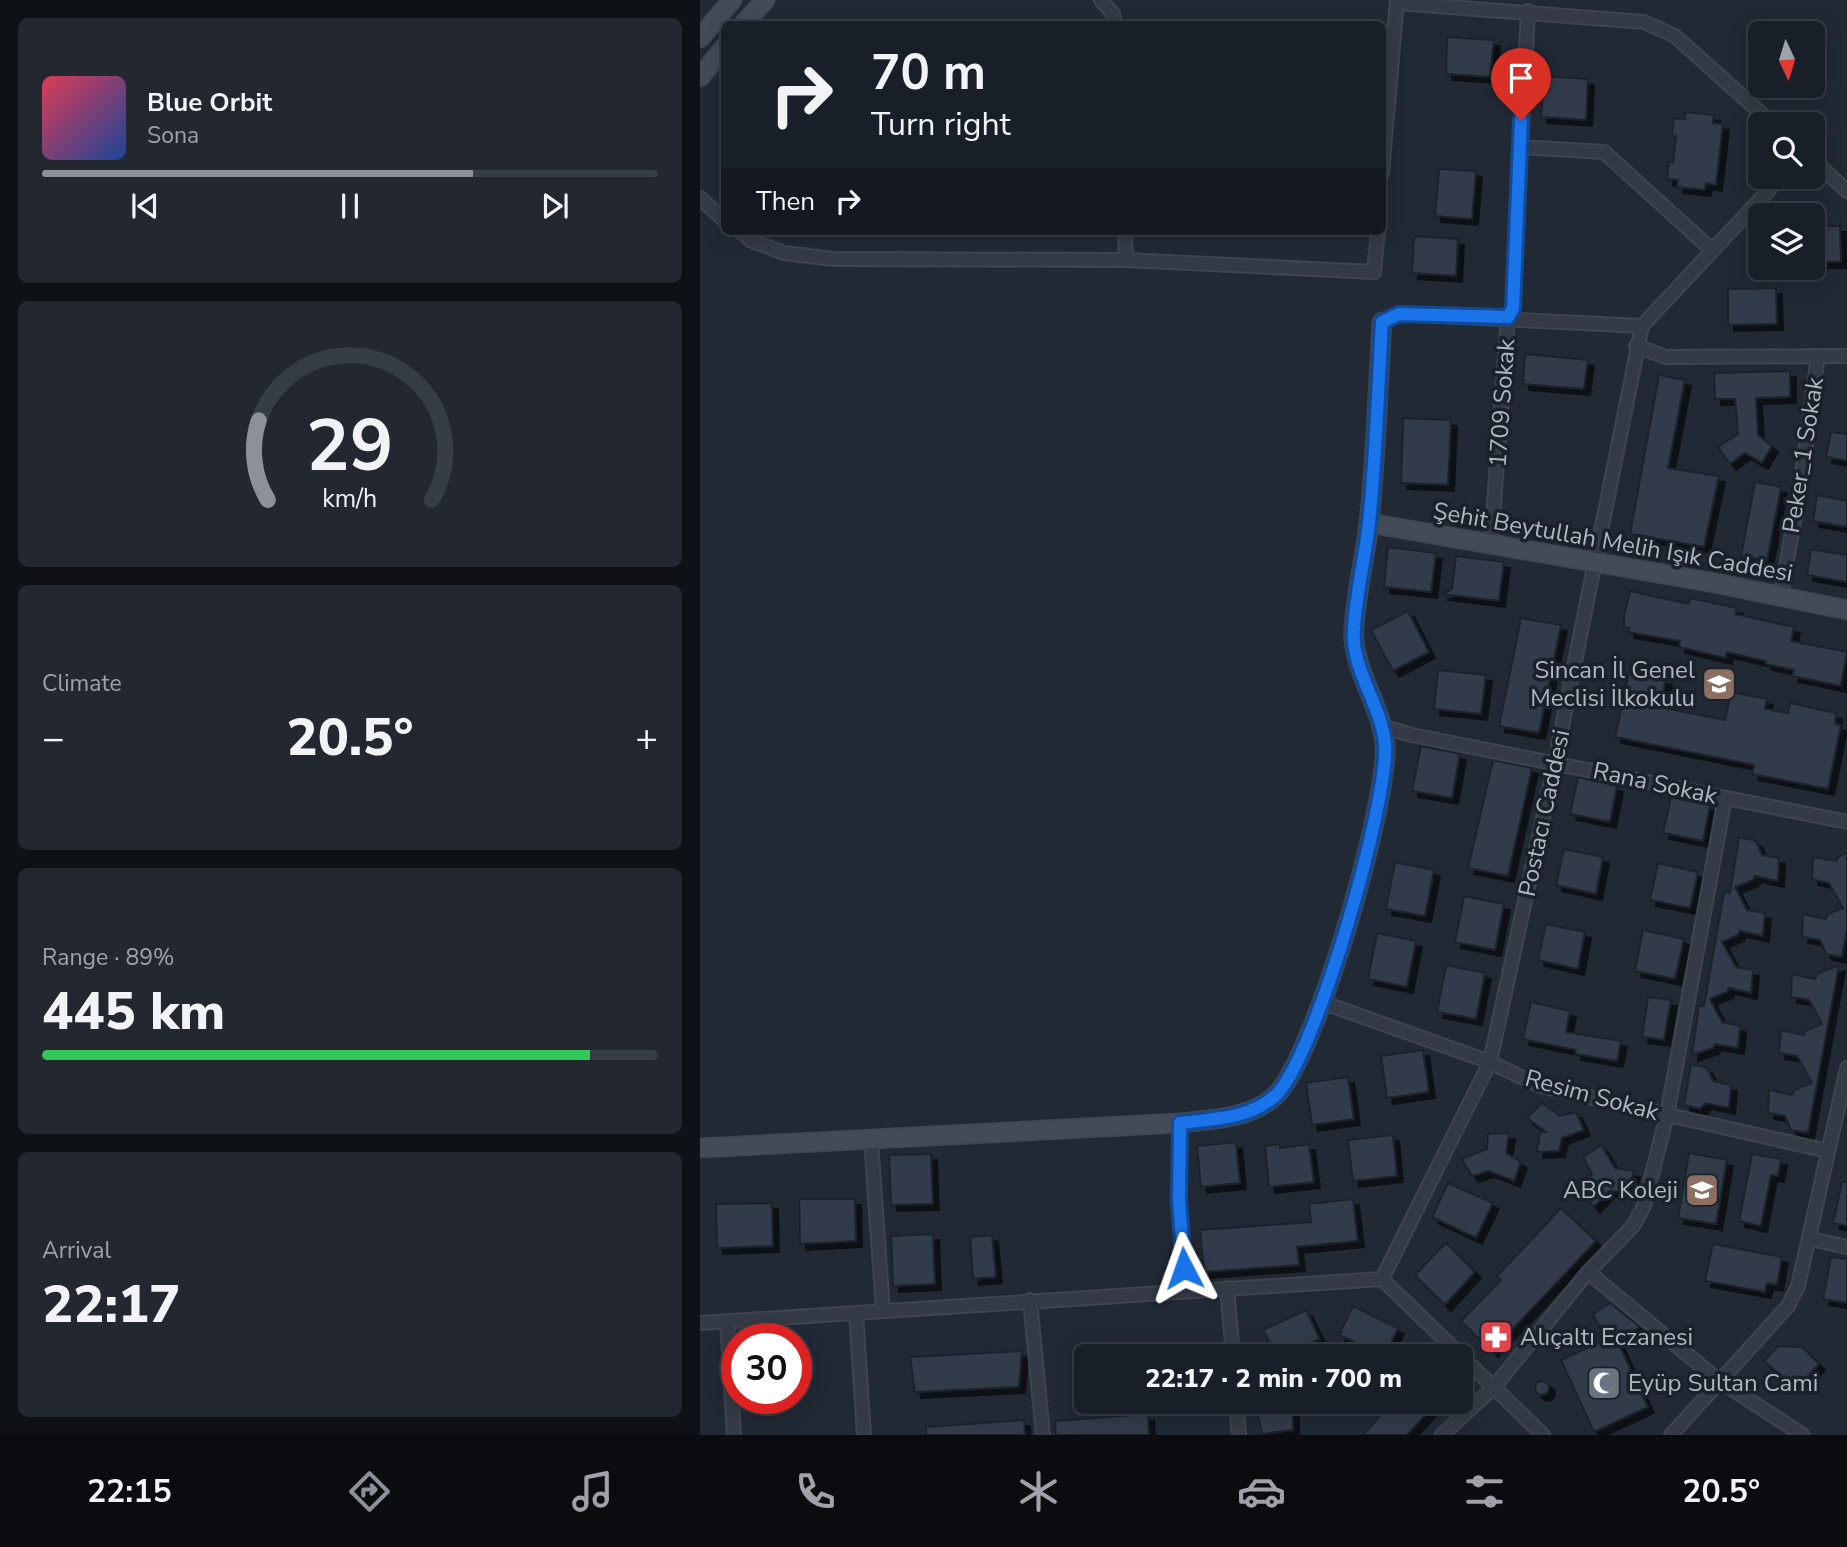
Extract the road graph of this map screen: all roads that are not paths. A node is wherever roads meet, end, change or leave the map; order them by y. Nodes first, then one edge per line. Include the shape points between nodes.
1 (732, 0) edge
2 (765, 0) edge
3 (1101, 0) edge
4 (1397, 2) edge
5 (1528, 11) junction
6 (747, 21) edge
7 (1114, 21) edge
8 (700, 38) edge
9 (721, 52) edge
10 (700, 76) edge
11 (1760, 112) edge
12 (1386, 127) edge
13 (1520, 147) junction
14 (1825, 171) edge
15 (1770, 189) edge
16 (1847, 191) edge
17 (700, 198) edge
18 (721, 217) edge
19 (745, 235) edge
20 (1125, 235) edge
21 (1378, 235) edge
22 (1712, 250) junction
23 (1126, 260) junction
24 (1508, 317) junction
25 (1382, 322) joint
26 (1642, 326) junction
27 (1636, 346) junction
28 (1818, 356) junction
29 (1847, 356) edge
30 (1369, 523) junction
31 (1491, 544) junction
32 (1596, 562) junction
33 (1781, 595) junction
34 (1847, 610) edge
35 (1381, 726) junction
36 (1555, 762) junction
37 (1725, 797) junction
38 (1847, 822) edge
39 (1324, 1003) junction
40 (1490, 1062) junction
41 (1847, 1068) edge
42 (1667, 1115) junction
43 (1180, 1123) junction
44 (871, 1141) junction
45 (700, 1148) edge
46 (1828, 1151) junction
47 (1811, 1240) junction
48 (1847, 1247) edge
49 (1588, 1272) junction
50 (1382, 1279) junction
51 (1227, 1288) junction
52 (1185, 1291) junction
53 (1030, 1300) junction
54 (883, 1310) junction
55 (856, 1313) junction
56 (727, 1322) junction
57 (700, 1323) edge
58 (1232, 1344) edge
59 (1718, 1380) junction
60 (1494, 1387) junction
61 (1237, 1414) edge
62 (734, 1435) edge
63 (864, 1435) edge
64 (1043, 1435) edge
65 (1239, 1435) edge
66 (1442, 1435) edge
67 (1543, 1435) edge
68 (1671, 1435) edge
69 (1803, 1435) edge

1 - 8 street
2 - 6 street
3 - 7 street
4 - 5 street
4 - 12 street
5 - 11 street via 1644,22 1675,36
5 - 13 street, 1709 Sokak
9 - 10 street
13 - 22 street via 1604,152
13 - 24 street, 1709 Sokak via 1513,308
14 - 16 street
15 - 22 street
17 - 18 street
19 - 23 street via 784,253 833,259
20 - 23 street
21 - 23 street via 1374,272
22 - 26 street
24 - 25 street via 1399,314
24 - 26 street
24 - 31 street, 1709 Sokak
25 - 30 street
26 - 27 street, Postacı Caddesi
27 - 28 street via 1666,357
27 - 32 street, Postacı Caddesi
28 - 29 street
28 - 33 street, Peker_1 Sokak
30 - 31 street, Şehit Beytullah Melih Işık Caddesi
30 - 35 street via 1354,649
31 - 32 street, Şehit Beytullah Melih Işık Caddesi
32 - 33 street, Şehit Beytullah Melih Işık Caddesi
32 - 36 street, Postacı Caddesi
33 - 34 street, Şehit Beytullah Melih Işık Caddesi
35 - 36 street, Rana Sokak
35 - 39 street via 1383,776
36 - 37 street, Rana Sokak
36 - 40 street, Postacı Caddesi
37 - 38 street, Rana Sokak
37 - 42 street
39 - 40 street, Resim Sokak
39 - 43 street via 1295,1068 1277,1095 1256,1110
40 - 42 street, Resim Sokak via 1540,1086
40 - 50 street, Postacı Caddesi
41 - 46 street
42 - 46 street, Resim Sokak
42 - 49 street via 1644,1206 1633,1226
43 - 44 street
43 - 52 street
44 - 45 street
44 - 54 street
46 - 47 street
47 - 48 street
47 - 59 street via 1788,1307
49 - 59 street
49 - 60 street
50 - 51 street
50 - 60 street
51 - 52 street
51 - 58 street
52 - 53 street
53 - 54 street
53 - 64 street
54 - 55 street
55 - 56 street
55 - 63 street
56 - 57 street
56 - 62 street
59 - 68 street
59 - 69 street
60 - 66 street
60 - 67 street
61 - 65 street

